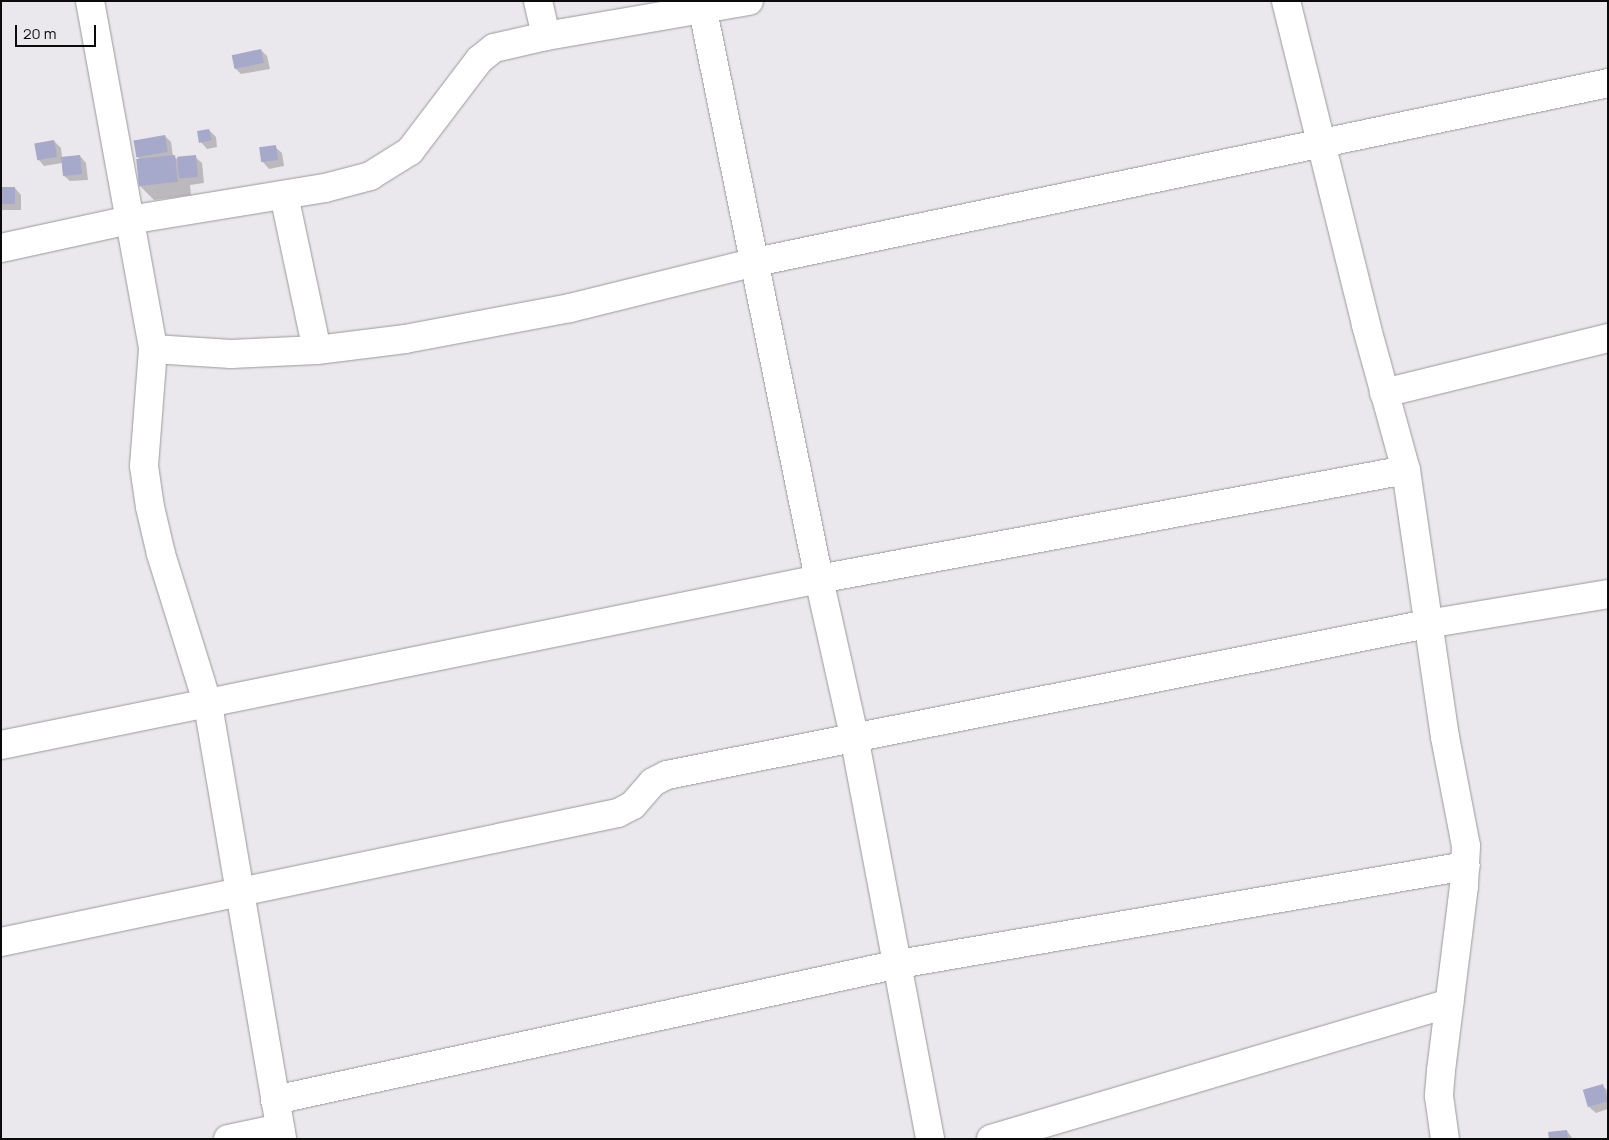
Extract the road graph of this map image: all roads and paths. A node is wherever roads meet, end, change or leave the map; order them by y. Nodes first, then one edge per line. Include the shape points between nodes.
1 (90, 1) edge
2 (538, 1) edge
3 (749, 1) edge
4 (1286, 1) edge
5 (702, 6) edge
6 (546, 36) junction
7 (1608, 83) edge
8 (1321, 141) junction
9 (284, 195) junction
10 (129, 220) junction
11 (1, 248) edge
12 (756, 262) junction
13 (1608, 338) edge
14 (153, 349) junction
15 (318, 350) junction
16 (1384, 393) junction
17 (1406, 470) junction
18 (818, 579) junction
19 (1608, 594) edge
20 (1427, 624) junction
21 (208, 705) junction
22 (854, 736) junction
23 (1, 745) edge
24 (1466, 866) junction
25 (238, 892) junction
26 (1, 942) edge
27 (899, 964) junction
28 (1449, 1003) junction
29 (275, 1100) junction
30 (281, 1133) edge
31 (228, 1139) edge
32 (930, 1139) edge
33 (991, 1139) edge
34 (1445, 1139) edge

1 - 10 street
2 - 6 street
3 - 5 street
4 - 8 street
5 - 6 street
5 - 12 street
6 - 9 street via 494,48 479,60 410,151 370,176
7 - 8 street
8 - 12 street
8 - 16 street
9 - 10 street
9 - 15 street
10 - 11 street
10 - 14 street
12 - 15 street via 570,308 405,339
12 - 18 street
13 - 16 street
14 - 15 street via 230,354
14 - 21 street via 144,466 150,507 161,554
16 - 17 street
17 - 18 street
17 - 20 street
18 - 21 street
18 - 22 street
19 - 20 street
20 - 22 street
20 - 24 street via 1466,846
21 - 23 street
21 - 25 street
22 - 25 street via 667,775 653,782 633,805 618,813
22 - 27 street
24 - 27 street
24 - 28 street
25 - 26 street
25 - 29 street
27 - 29 street
27 - 32 street
28 - 33 street
28 - 34 street via 1439,1096
29 - 30 street
30 - 31 street

